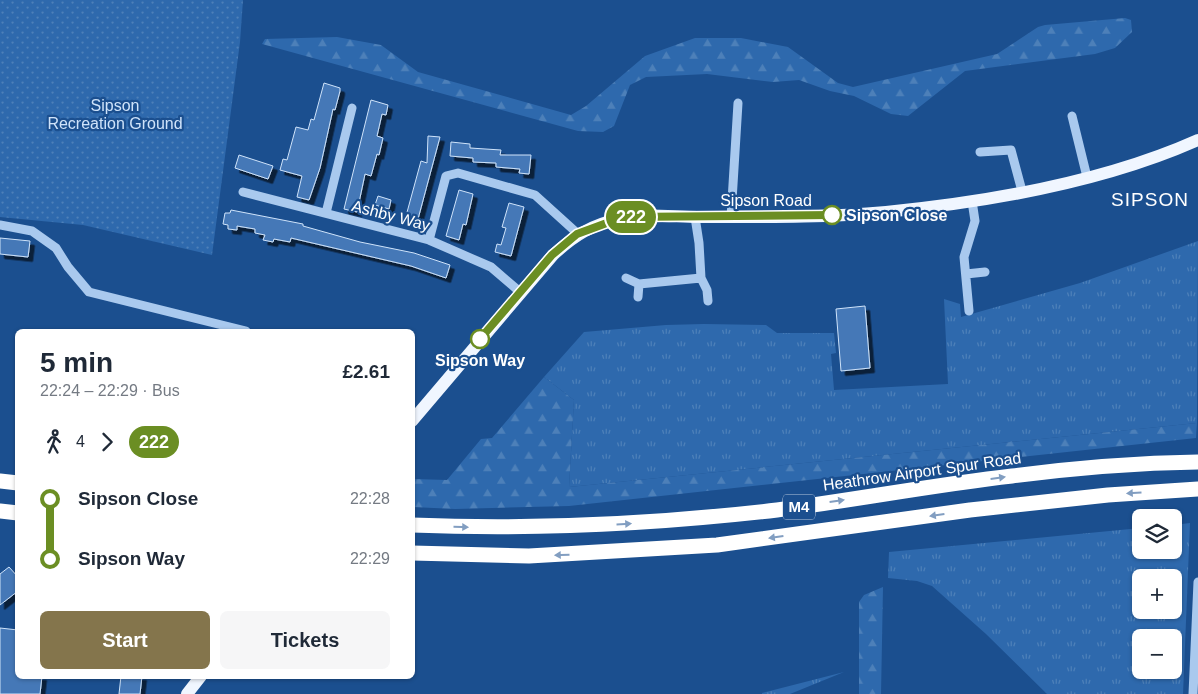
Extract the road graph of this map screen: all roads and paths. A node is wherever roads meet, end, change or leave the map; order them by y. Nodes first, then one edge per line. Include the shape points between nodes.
1 (738, 103) dead end
2 (352, 108) dead end
3 (1072, 116) dead end
4 (1198, 140) edge
5 (980, 152) dead end
6 (1087, 176) junction
7 (1022, 191) junction
8 (243, 192) dead end
9 (972, 202) junction
10 (326, 212) junction
11 (695, 217) junction
12 (730, 217) junction
13 (0, 226) edge
14 (577, 234) junction
15 (429, 240) junction
16 (985, 272) dead end
17 (966, 274) junction
18 (626, 278) dead end
19 (701, 278) junction
20 (639, 284) junction
21 (520, 292) junction
22 (638, 297) dead end
23 (708, 301) dead end
24 (969, 311) dead end
25 (238, 329) edge
26 (415, 417) edge
27 (1198, 462) edge
28 (0, 481) edge
29 (15, 483) edge
30 (1198, 490) edge
31 (0, 511) edge
32 (15, 513) edge
33 (415, 525) edge
34 (415, 553) edge
35 (1198, 582) edge
36 (200, 679) edge
37 (187, 694) edge
38 (1193, 694) edge

1 - 12 street
2 - 10 street
3 - 6 street
4 - 6 main road, Sipson Road via 1160,156
5 - 7 street via 1011,150
6 - 7 main road, Sipson Road
7 - 9 main road, Sipson Road
8 - 10 street, Ashby Way
9 - 12 main road, Sipson Road via 875,213
9 - 17 street via 975,221 964,257
10 - 15 street, Ashby Way
11 - 12 main road, Sipson Road
11 - 14 main road, Sipson Road via 623,217
11 - 19 street
13 - 25 street via 32,231 56,248 89,292
14 - 15 street via 536,194 458,173 446,176
14 - 21 main road, Sipson Road via 552,255
15 - 21 street, Ashby Way via 491,267
16 - 17 street
17 - 24 street
18 - 20 street
19 - 20 street
19 - 23 street
20 - 22 street
21 - 26 main road, Sipson Road
33 -> 27 highway, Heathrow Airport Spur Road / M4 via 587,526 673,521 778,510 1012,476 1105,466
28 - 29 highway
30 -> 34 highway, M4 via 1108,495 970,510 717,545 529,556
31 - 32 highway
35 - 38 street
36 - 37 main road

